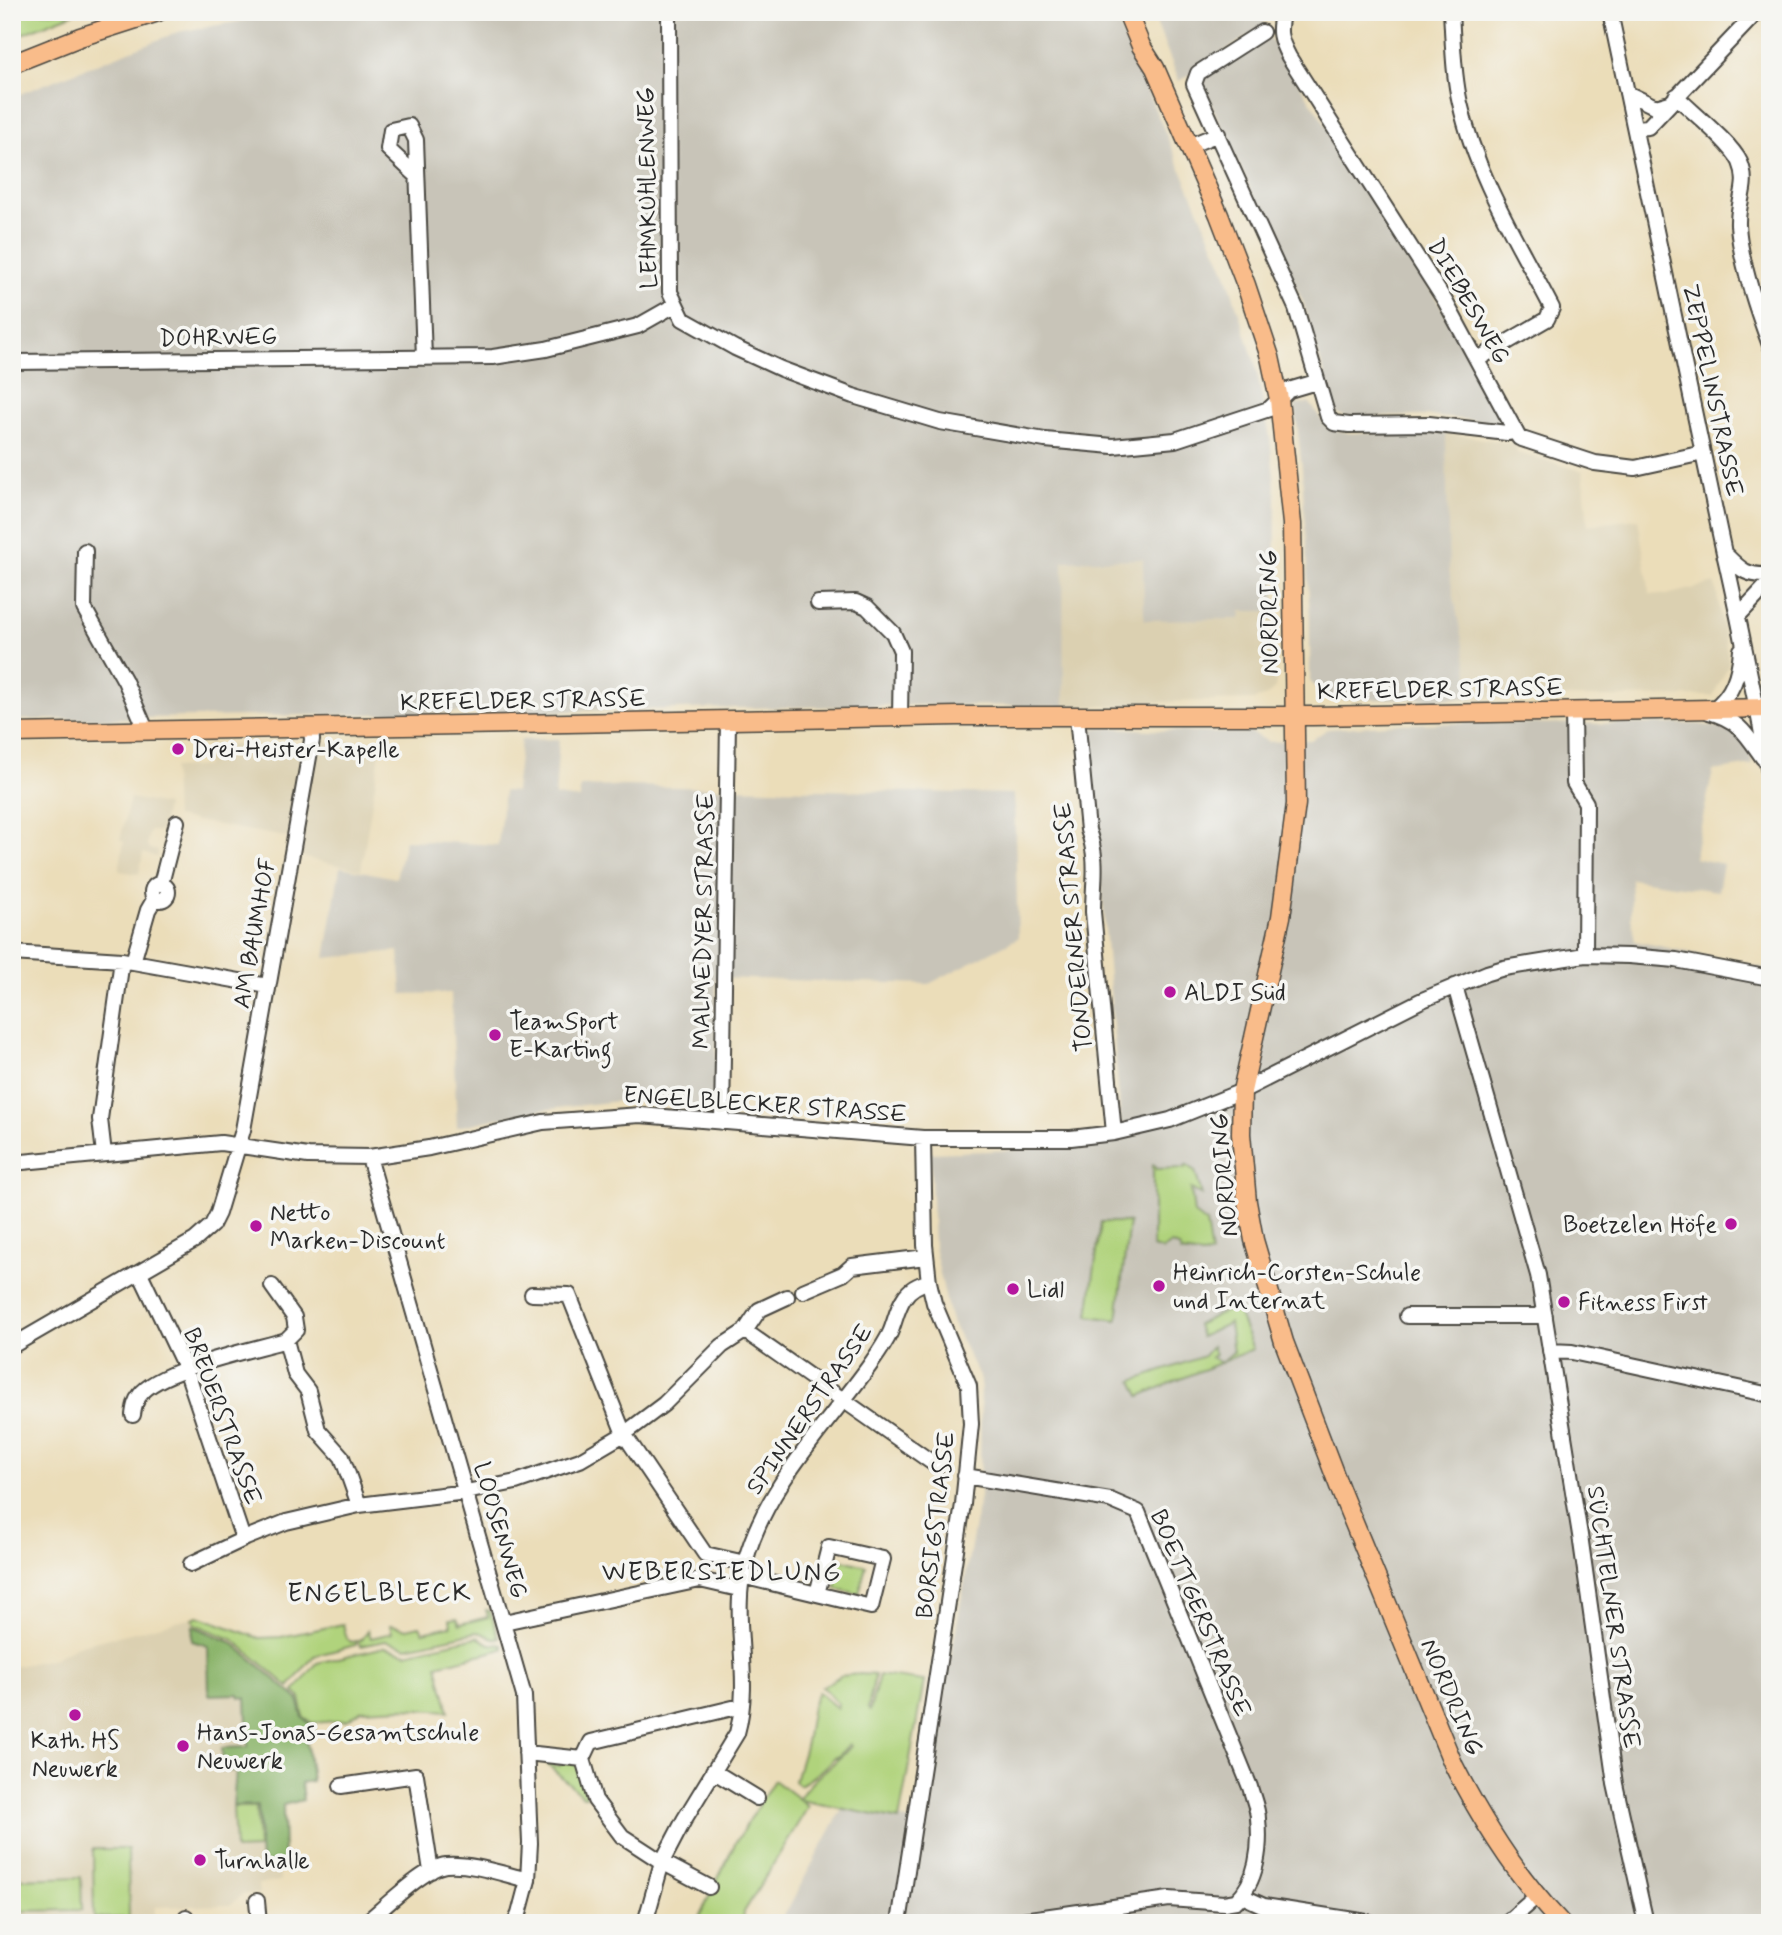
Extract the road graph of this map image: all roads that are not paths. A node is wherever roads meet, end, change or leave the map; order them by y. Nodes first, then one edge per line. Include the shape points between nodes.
1 (158, 12) edge
2 (669, 12) edge
3 (1127, 12) edge
4 (1140, 12) edge
5 (1283, 12) edge
6 (1451, 12) edge
7 (1610, 12) edge
8 (1757, 12) edge
9 (1262, 32) dead end
10 (12, 64) edge
11 (1155, 68) junction
12 (1627, 93) junction
13 (1673, 100) junction
14 (1635, 128) junction
15 (1218, 134) junction
16 (1189, 146) junction
17 (417, 176) dead end
18 (675, 305) junction
19 (1770, 345) edge
20 (424, 358) junction
21 (1478, 359) junction
22 (12, 362) edge
23 (1316, 382) junction
24 (1279, 399) junction
25 (1514, 432) junction
26 (1703, 453) junction
27 (85, 551) dead end
28 (1724, 553) junction
29 (1770, 575) edge
30 (1770, 582) edge
31 (818, 603) dead end
32 (1739, 615) junction
33 (1743, 632) junction
34 (1763, 708) edge
35 (1707, 710) junction
36 (1573, 711) junction
37 (1295, 715) junction
38 (1077, 717) junction
39 (900, 718) junction
40 (728, 721) junction
41 (311, 729) junction
42 (147, 732) junction
43 (12, 733) edge
44 (1768, 769) edge
45 (177, 822) dead end
46 (12, 953) edge
47 (1585, 955) junction
48 (128, 961) junction
49 (1766, 979) edge
50 (268, 986) junction
51 (1455, 986) junction
52 (1242, 1091) junction
53 (722, 1122) junction
54 (1114, 1133) junction
55 (923, 1138) junction
56 (239, 1144) junction
57 (104, 1154) junction
58 (369, 1157) junction
59 (12, 1163) edge
60 (926, 1257) junction
61 (139, 1273) junction
62 (929, 1282) junction
63 (272, 1286) dead end
64 (803, 1291) dead end
65 (533, 1294) dead end
66 (787, 1297) dead end
67 (1407, 1316) dead end
68 (1545, 1316) junction
69 (745, 1331) junction
70 (286, 1340) junction
71 (12, 1346) edge
72 (1550, 1351) junction
73 (186, 1369) junction
74 (1770, 1395) edge
75 (843, 1398) junction
76 (133, 1415) dead end
77 (624, 1434) junction
78 (937, 1466) dead end
79 (965, 1476) junction
80 (466, 1492) junction
81 (359, 1505) junction
82 (243, 1539) junction
83 (191, 1564) dead end
84 (742, 1576) junction
85 (817, 1594) junction
86 (504, 1622) junction
87 (741, 1706) junction
88 (526, 1753) junction
89 (583, 1759) junction
90 (713, 1771) junction
91 (341, 1786) dead end
92 (757, 1798) dead end
93 (662, 1863) junction
94 (431, 1871) junction
95 (528, 1880) junction
96 (709, 1887) dead end
97 (1242, 1896) junction
98 (1536, 1897) junction
99 (257, 1901) dead end
100 (260, 1923) edge
101 (365, 1923) edge
102 (515, 1923) edge
103 (645, 1923) edge
104 (899, 1923) edge
105 (1001, 1923) edge
106 (1373, 1923) edge
107 (1506, 1923) edge
108 (1561, 1923) edge
109 (1646, 1923) edge

1 - 10 main road
2 - 18 street, LEHMKUHLENWEG via 670,292
3 - 11 main road, NORDRING
4 - 11 main road, NORDRING
5 - 21 street, DIEBESWEG via 1279,38 1289,57
6 - 21 street via 1460,104 1481,170 1552,308 1547,320
7 - 12 street, ZEPPELINSTRASSE
8 - 13 street
9 - 15 street via 1198,73 1195,84
11 - 16 main road, NORDRING
12 - 13 street via 1656,107
12 - 14 street, ZEPPELINSTRASSE
13 - 14 street via 1648,127
13 - 19 street via 1739,159 1746,179 1738,228
14 - 26 street, ZEPPELINSTRASSE
15 - 16 street
15 - 23 street via 1296,308
16 - 24 main road, NORDRING via 1246,285
17 - 20 street
18 - 20 street, DOHRWEG via 638,326 546,349 493,357
18 - 24 street, LEHMKUHLENWEG via 683,319 781,369 940,422 1035,438 1113,446 1175,440 1269,409
20 - 22 street, DOHRWEG
21 - 25 street, DIEBESWEG
23 - 24 street via 1289,390
23 - 25 street via 1328,417 1340,425 1429,424
24 - 37 main road, NORDRING via 1292,524
25 - 26 street via 1526,442 1595,463 1635,468
26 - 28 street, ZEPPELINSTRASSE
27 - 42 street via 84,608
28 - 29 street via 1752,575
28 - 32 street, ZEPPELINSTRASSE
30 - 32 street
31 - 39 street via 856,602 893,633 901,651
32 - 33 street, ZEPPELINSTRASSE
33 - 34 street, ZEPPELINSTRASSE via 1751,684
33 - 35 street via 1736,679 1725,700
34 - 35 main road, KREFELDER STRASSE
34 - 44 street, ZEPPELINSTRASSE
35 - 36 main road, KREFELDER STRASSE
35 - 44 street via 1741,728
36 - 37 main road, KREFELDER STRASSE
36 - 47 street via 1574,783 1586,803
37 - 38 main road, KREFELDER STRASSE
37 - 52 main road, NORDRING via 1292,852
38 - 39 main road, KREFELDER STRASSE
38 - 54 street, TONDERNER STRASSE via 1088,830 1094,846 1093,912
39 - 40 main road, KREFELDER STRASSE
40 - 41 main road, KREFELDER STRASSE
40 - 53 street, MALMEDYER STRASSE
41 - 42 main road, KREFELDER STRASSE
41 - 50 street, AM BAUMHOF
42 - 43 main road, KREFELDER STRASSE
45 - 48 street via 158,891
46 - 48 street
47 - 49 street, ENGELBLECKER STRASSE via 1676,960
47 - 51 street, ENGELBLECKER STRASSE via 1504,968
48 - 50 street
48 - 57 street via 100,1119
50 - 56 street, AM BAUMHOF
51 - 52 street, ENGELBLECKER STRASSE
51 - 68 street, SÜCHTELNER STRASSE via 1522,1212
52 - 54 street, ENGELBLECKER STRASSE via 1170,1120
52 - 98 main road, NORDRING via 1247,1202 1280,1330 1443,1742 1472,1802
53 - 55 street, ENGELBLECKER STRASSE
53 - 58 street, ENGELBLECKER STRASSE via 640,1115 543,1122 429,1149
54 - 55 street, ENGELBLECKER STRASSE via 1070,1138
55 - 60 street, BORSIGSTRASSE
56 - 57 street, ENGELBLECKER STRASSE
56 - 58 street, ENGELBLECKER STRASSE via 307,1156
56 - 61 street via 212,1225
57 - 59 street, ENGELBLECKER STRASSE
58 - 80 street, LOOSENWEG
60 - 62 street, BORSIGSTRASSE
60 - 64 street via 852,1266
61 - 71 street
61 - 73 street, BREUERSTRASSE
62 - 75 street, SPINNERSTRASSE via 917,1284 903,1299 889,1335
62 - 79 street, BORSIGSTRASSE via 970,1386
63 - 70 street via 294,1317 296,1330
65 - 77 street via 569,1295
66 - 69 street via 759,1310
67 - 68 street
68 - 72 street, SÜCHTELNER STRASSE
69 - 75 street
69 - 77 street
70 - 73 street
70 - 81 street via 295,1374 308,1391 318,1430 342,1457
72 - 74 street
72 - 109 street, SÜCHTELNER STRASSE via 1615,1784
73 - 76 street via 141,1393
73 - 82 street, BREUERSTRASSE
75 - 78 street
75 - 84 street, SPINNERSTRASSE via 770,1500 752,1538
77 - 80 street via 580,1460 516,1482
77 - 84 street via 705,1554
79 - 97 street, BOETTGERSTRASSE via 1110,1500 1138,1513 1250,1787 1258,1817 1258,1843 1252,1882
79 - 104 street, BORSIGSTRASSE
80 - 81 street
80 - 86 street, LOOSENWEG
81 - 82 street via 286,1521
82 - 83 street
84 - 85 street
84 - 86 street via 700,1580
84 - 87 street, SPINNERSTRASSE
85 - 85 street via 871,1607 883,1559 829,1547
86 - 88 street, LOOSENWEG via 524,1696
87 - 89 street via 591,1742
87 - 90 street, SPINNERSTRASSE via 737,1733
88 - 89 street
88 - 95 street, LOOSENWEG
89 - 93 street via 595,1800 615,1827
90 - 92 street
90 - 93 street, SPINNERSTRASSE
91 - 94 street via 416,1775
93 - 96 street
93 - 103 street, SPINNERSTRASSE
94 - 95 street via 444,1865 468,1867
94 - 101 street
95 - 102 street, LOOSENWEG
97 - 105 street via 1224,1903 1169,1899
97 - 106 street via 1264,1906
98 - 107 street
98 - 108 main road, NORDRING
99 - 100 street

